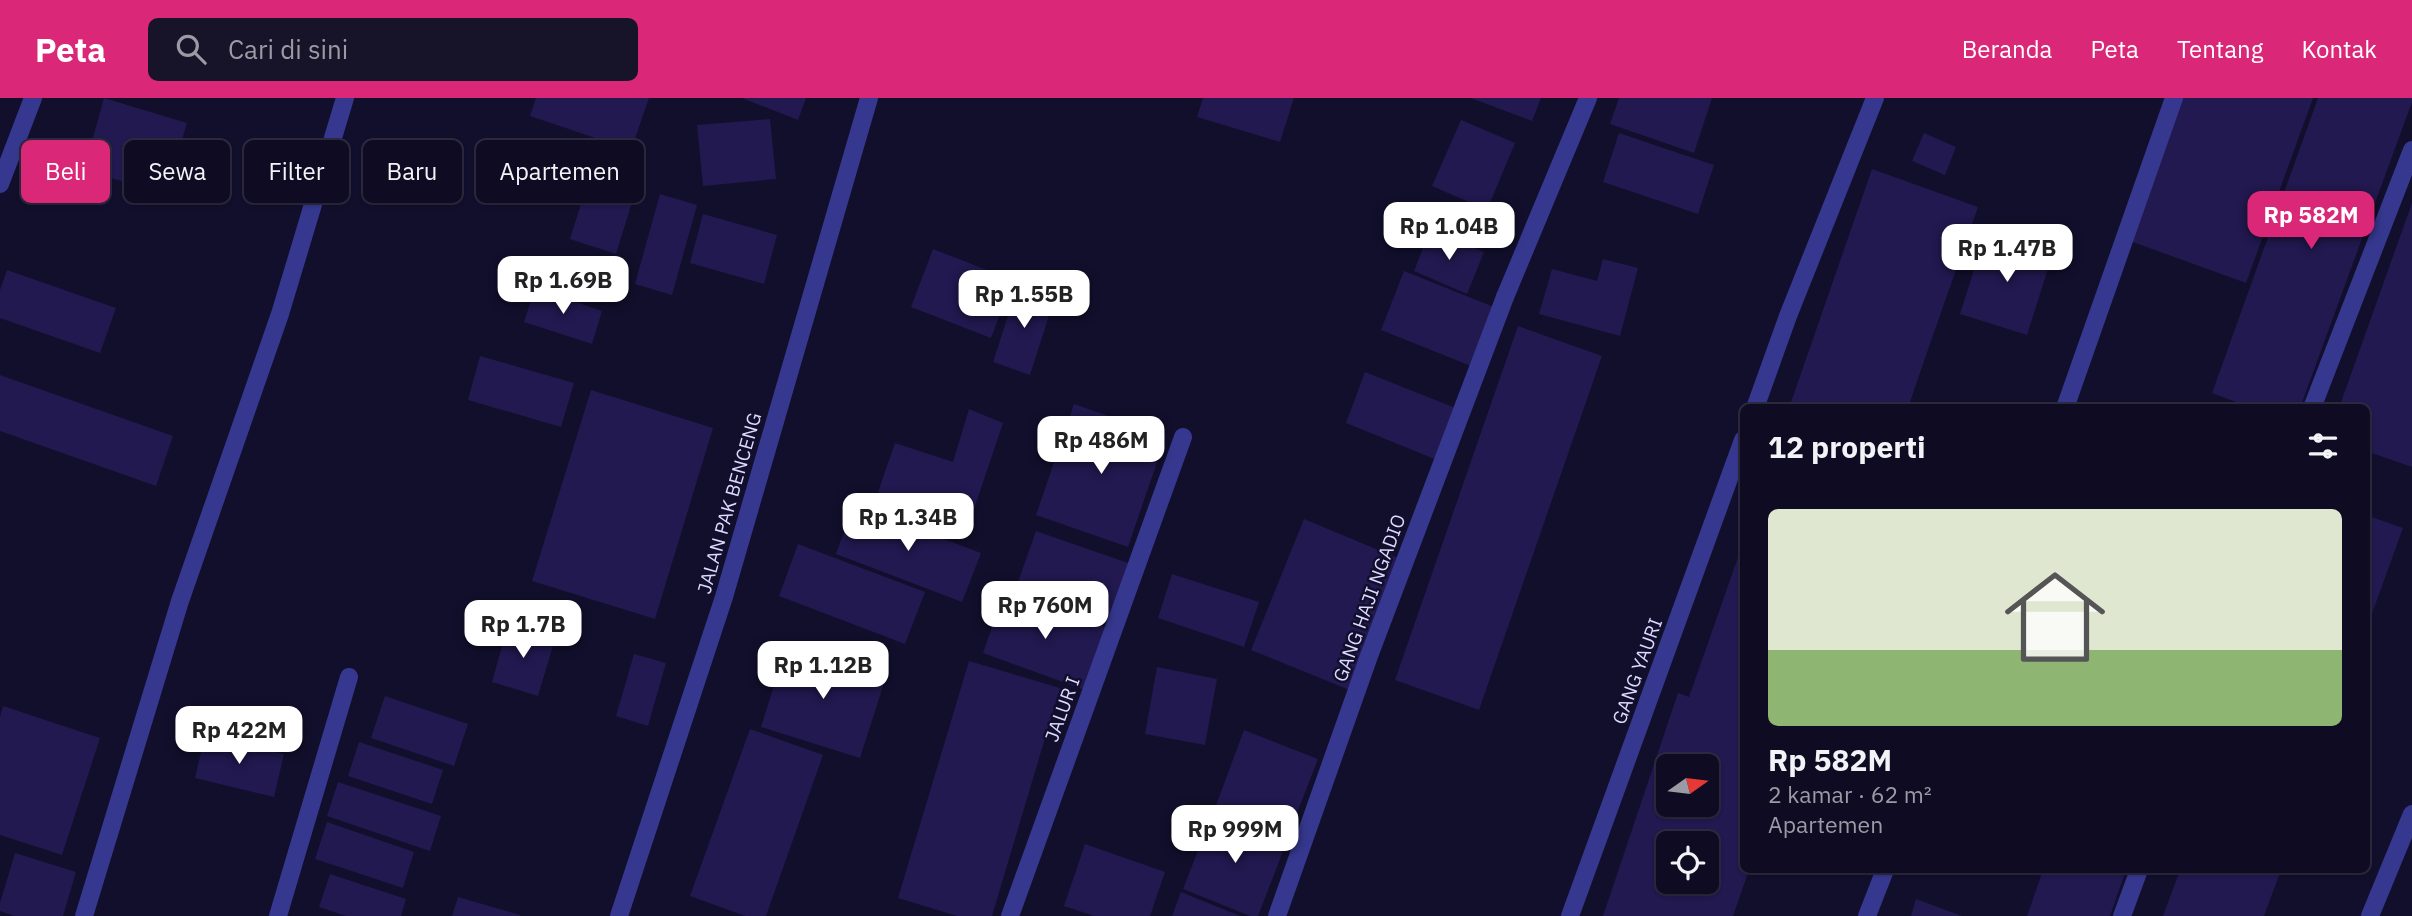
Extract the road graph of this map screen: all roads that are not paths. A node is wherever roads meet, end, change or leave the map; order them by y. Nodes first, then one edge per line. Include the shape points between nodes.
1 (33, 98) edge
2 (345, 98) edge
3 (869, 98) edge
4 (1588, 98) edge
5 (1875, 98) edge
6 (2174, 98) edge
7 (2412, 150) edge
8 (0, 184) edge
9 (1756, 404) edge
10 (2066, 404) edge
11 (2314, 404) edge
12 (1183, 436) dead end
13 (1740, 448) edge
14 (349, 677) dead end
15 (2412, 814) edge
16 (1884, 873) edge
17 (2138, 873) edge
18 (84, 916) edge
19 (278, 916) edge
20 (618, 916) edge
21 (1010, 916) edge
22 (1278, 916) edge
23 (1570, 916) edge
24 (1867, 916) edge
25 (2122, 916) edge
26 (2370, 916) edge

1 - 8 street
2 - 18 street via 279,314 180,601
3 - 20 street, JALAN PAK BENCENG via 723,597
4 - 22 street, GANG HAJI NGADIO via 1505,297 1369,656
5 - 9 street
6 - 10 street
7 - 11 street
12 - 21 street, JALUR I
13 - 23 street, GANG YAURI
14 - 19 street
15 - 26 street
16 - 24 street
17 - 25 street

